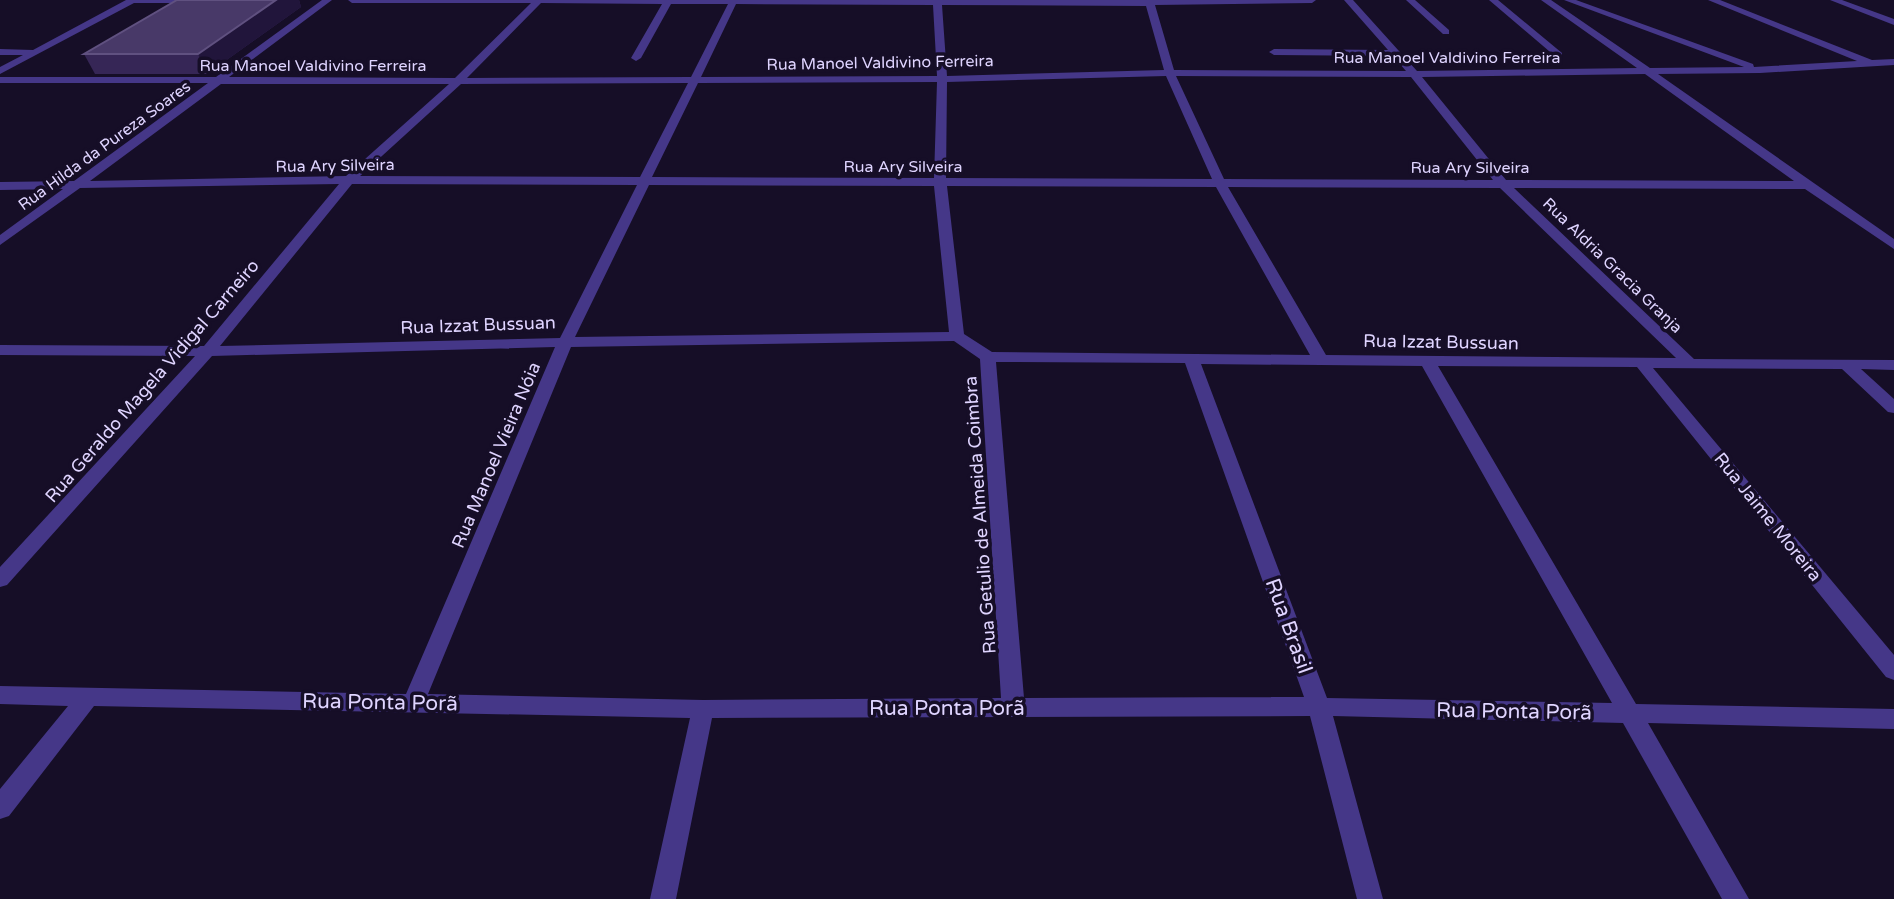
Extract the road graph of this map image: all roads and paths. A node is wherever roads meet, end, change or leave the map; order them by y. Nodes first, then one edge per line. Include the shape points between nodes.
1 (131, 0) edge
2 (237, 0) edge
3 (328, 0) edge
4 (352, 0) edge
5 (734, 0) edge
6 (1312, 0) edge
7 (1348, 0) edge
8 (1410, 0) edge
9 (1493, 0) edge
10 (1545, 0) edge
11 (1568, 0) edge
12 (1600, 0) edge
13 (1712, 0) edge
14 (1834, 0) edge
15 (539, 1) edge
16 (668, 1) edge
17 (937, 1) edge
18 (1149, 1) edge
19 (1894, 22) edge
20 (1446, 32) dead end
21 (1674, 37) junction
22 (0, 52) edge
23 (33, 52) junction
24 (1274, 52) dead end
25 (1392, 52) junction
26 (1559, 55) dead end
27 (636, 58) dead end
28 (1894, 62) edge
29 (1873, 64) junction
30 (1760, 70) junction
31 (0, 71) edge
32 (1649, 71) junction
33 (1170, 73) junction
34 (1894, 73) edge
35 (1414, 75) junction
36 (693, 79) junction
37 (942, 79) junction
38 (0, 80) edge
39 (219, 80) junction
40 (458, 81) junction
41 (349, 180) junction
42 (645, 181) junction
43 (1219, 181) junction
44 (940, 182) junction
45 (1502, 183) junction
46 (1805, 185) junction
47 (0, 186) edge
48 (76, 186) junction
49 (0, 241) edge
50 (1894, 245) edge
51 (957, 335) junction
52 (565, 342) junction
53 (0, 350) edge
54 (208, 351) junction
55 (988, 358) junction
56 (1191, 359) junction
57 (1320, 359) junction
58 (1428, 362) junction
59 (1690, 363) junction
60 (1643, 364) junction
61 (1847, 365) junction
62 (1894, 365) edge
63 (1894, 408) edge
64 (0, 579) edge
65 (1894, 671) edge
66 (0, 695) edge
67 (89, 696) junction
68 (413, 703) junction
69 (1319, 707) junction
70 (1013, 708) junction
71 (703, 709) junction
72 (1629, 714) junction
73 (1894, 719) edge
74 (0, 808) edge
75 (663, 899) edge
76 (1370, 899) edge
77 (1735, 899) edge

1 - 2 street
1 - 23 street
3 - 39 street, Rua Hilda da Pureza Soares
4 - 15 street
5 - 16 street
5 - 17 street
5 - 36 street, Rua Manoel Vieira Nóia
6 - 18 street
7 - 25 street, Rua Aldria Gracia Granja
8 - 20 street
9 - 26 street
10 - 32 street
11 - 21 street
12 - 21 street
13 - 29 street
14 - 19 street
15 - 16 street
15 - 40 street, Rua Geraldo Magela Vidigal Carneiro
16 - 27 street
17 - 18 street
17 - 37 street
18 - 33 street
21 - 30 street
22 - 23 street
23 - 31 street
24 - 25 street
25 - 35 street, Rua Aldria Gracia Granja
28 - 29 street, Rua Manoel Valdivino Ferreira
29 - 30 street, Rua Manoel Valdivino Ferreira
29 - 34 street
30 - 32 street, Rua Manoel Valdivino Ferreira
32 - 35 street, Rua Manoel Valdivino Ferreira
32 - 46 street
33 - 35 street, Rua Manoel Valdivino Ferreira
33 - 37 street, Rua Manoel Valdivino Ferreira
33 - 43 street
35 - 45 street, Rua Aldria Gracia Granja
36 - 37 street, Rua Manoel Valdivino Ferreira
36 - 40 street, Rua Manoel Valdivino Ferreira
36 - 42 street, Rua Manoel Vieira Nóia
37 - 44 street
38 - 39 street, Rua Manoel Valdivino Ferreira
39 - 40 street, Rua Manoel Valdivino Ferreira
39 - 48 street, Rua Hilda da Pureza Soares
40 - 41 street, Rua Geraldo Magela Vidigal Carneiro
41 - 42 street, Rua Ary Silveira
41 - 48 street, Rua Ary Silveira
41 - 54 street, Rua Geraldo Magela Vidigal Carneiro
42 - 44 street, Rua Ary Silveira
42 - 52 street, Rua Manoel Vieira Nóia
43 - 44 street, Rua Ary Silveira
43 - 45 street, Rua Ary Silveira
43 - 57 street
44 - 51 street
45 - 46 street, Rua Ary Silveira
45 - 59 street, Rua Aldria Gracia Granja
46 - 50 street
47 - 48 street, Rua Ary Silveira
48 - 49 street, Rua Hilda da Pureza Soares
51 - 52 street, Rua Izzat Bussuan
51 - 55 street, Rua Getulio de Almeida Coimbra
52 - 54 street, Rua Izzat Bussuan
52 - 68 street, Rua Manoel Vieira Nóia
53 - 54 street, Rua Izzat Bussuan
54 - 64 street, Rua Geraldo Magela Vidigal Carneiro
55 - 56 street, Rua Izzat Bussuan
55 - 70 street, Rua Getulio de Almeida Coimbra
56 - 57 street, Rua Izzat Bussuan
56 - 69 street, Rua Brasil
57 - 58 street, Rua Izzat Bussuan
58 - 60 street, Rua Izzat Bussuan
58 - 72 street
59 - 60 street, Rua Izzat Bussuan
59 - 61 street, Rua Izzat Bussuan
60 - 65 street, Rua Jaime Moreira
61 - 62 street, Rua Izzat Bussuan
61 - 63 street
66 - 67 street, Rua Ponta Porã
67 - 68 street, Rua Ponta Porã
67 - 74 street
68 - 71 street, Rua Ponta Porã
69 - 70 street, Rua Ponta Porã
69 - 72 street, Rua Ponta Porã
69 - 76 street, Rua Brasil
70 - 71 street, Rua Ponta Porã
71 - 75 street
72 - 73 street, Rua Ponta Porã
72 - 77 street

